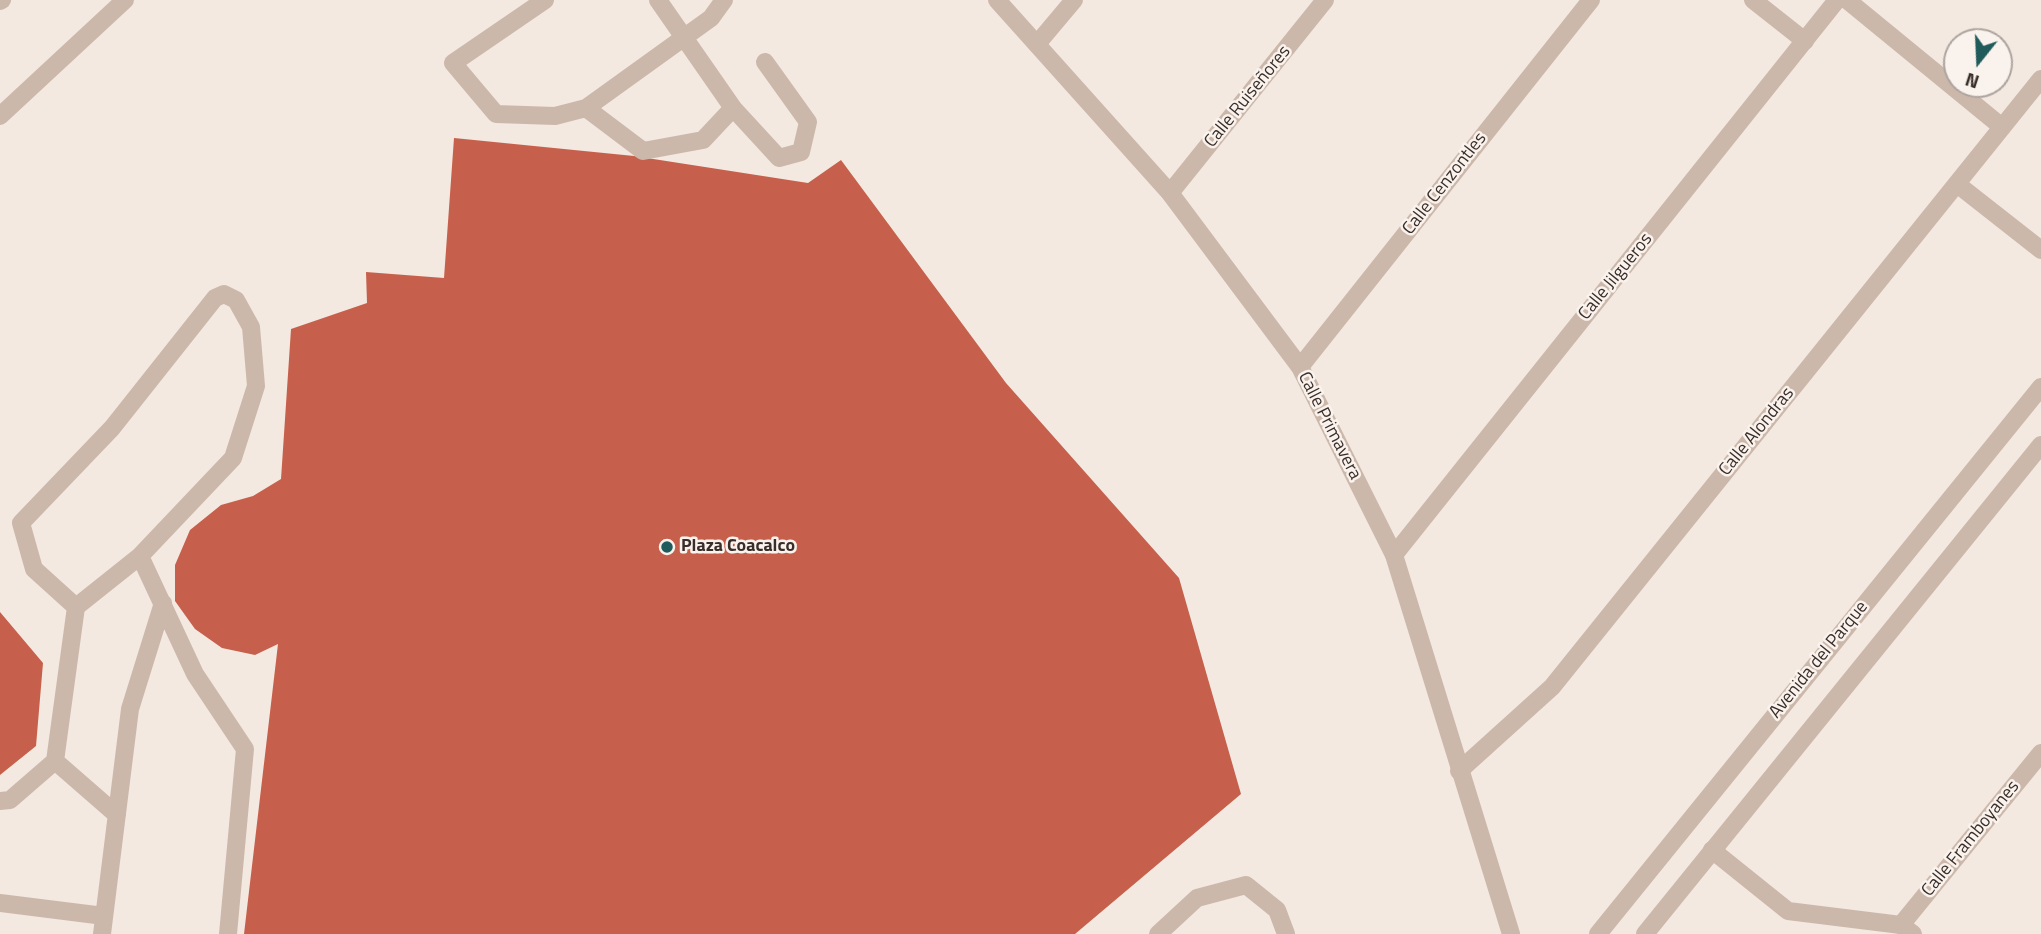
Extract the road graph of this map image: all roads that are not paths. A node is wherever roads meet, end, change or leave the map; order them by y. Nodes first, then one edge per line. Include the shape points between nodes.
1 (125, 0) edge
2 (545, 0) edge
3 (724, 0) edge
4 (997, 0) edge
5 (1074, 0) edge
6 (1325, 0) edge
7 (1591, 0) edge
8 (1753, 0) edge
9 (1837, 0) edge
10 (1847, 0) edge
11 (665, 4) edge
12 (684, 38) junction
13 (1805, 41) junction
14 (1037, 44) junction
15 (765, 62) dead end
16 (2041, 79) edge
17 (586, 108) junction
18 (733, 108) junction
19 (0, 116) edge
20 (2002, 127) junction
21 (1957, 184) junction
22 (1170, 193) junction
23 (2041, 250) edge
24 (1300, 367) junction
25 (2041, 387) edge
26 (2041, 445) edge
27 (1394, 555) junction
28 (141, 556) junction
29 (163, 603) junction
30 (76, 607) junction
31 (2041, 753) edge
32 (55, 761) junction
33 (1459, 771) junction
34 (0, 801) edge
35 (117, 815) junction
36 (1712, 850) junction
37 (0, 903) edge
38 (103, 925) edge
39 (1907, 929) edge
40 (228, 934) edge
41 (1158, 934) edge
42 (1286, 934) edge
43 (1511, 934) edge
44 (1598, 934) edge
45 (1645, 934) edge

1 - 19 street
2 - 17 street via 453,63 496,114 555,116
3 - 12 street via 711,18
4 - 14 street, Calle Primavera
5 - 14 street
6 - 22 street, Calle Ruiseñores
7 - 24 street, Calle Cenzontles
8 - 13 street
9 - 13 street, Calle Jilgueros
10 - 20 street
11 - 12 street
12 - 17 street
12 - 18 street
13 - 27 street, Calle Jilgueros
14 - 22 street, Calle Primavera
15 - 18 street via 808,122 800,152 779,158
16 - 20 street, Calle Alondras
17 - 18 street via 643,151 704,140
20 - 21 street, Calle Alondras
21 - 23 street
21 - 33 street, Calle Alondras via 1552,687
22 - 24 street, Calle Primavera
24 - 27 street, Calle Primavera
25 - 44 street, Avenida del Parque
26 - 36 street, Avenida del Parque
27 - 33 street, Calle Primavera
28 - 29 street
28 - 30 street
28 - 30 street via 233,458 256,386 251,327 236,300 224,294 215,298 112,428 21,523 34,569
29 - 35 street via 130,709
29 - 40 street via 195,674 245,749
30 - 32 street
31 - 39 street, Calle Framboyanes
32 - 34 street via 10,800
32 - 35 street
33 - 43 street, Calle Primavera
35 - 38 street
36 - 39 street via 1788,911
36 - 45 street, Avenida del Parque
37 - 38 street
41 - 42 street via 1197,898 1246,885 1277,910

